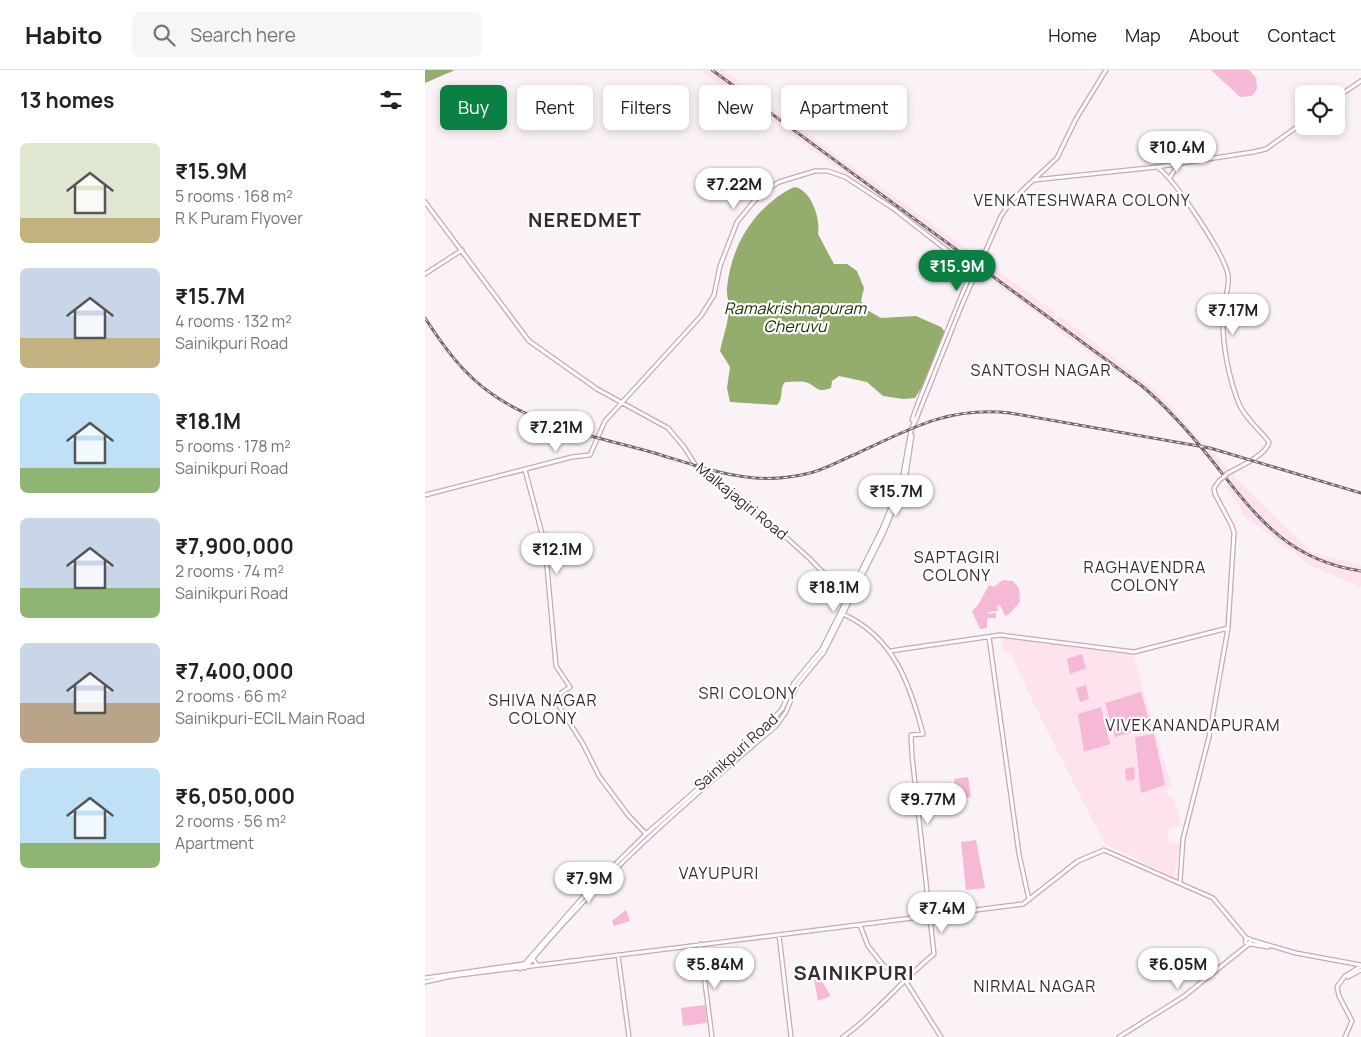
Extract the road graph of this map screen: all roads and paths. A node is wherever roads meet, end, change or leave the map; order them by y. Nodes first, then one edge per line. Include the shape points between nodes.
1 (1106, 70) edge
2 (1361, 81) edge
3 (1345, 92) edge
4 (1295, 128) edge
5 (1180, 163) junction
6 (1157, 167) junction
7 (1170, 178) junction
8 (1034, 180) junction
9 (425, 202) edge
10 (462, 250) junction
11 (425, 274) edge
12 (621, 404) junction
13 (915, 422) junction
14 (525, 470) junction
15 (425, 495) edge
16 (851, 596) junction
17 (843, 614) junction
18 (1228, 628) junction
19 (989, 637) junction
20 (890, 651) junction
21 (790, 698) junction
22 (673, 811) junction
23 (646, 834) junction
24 (1180, 882) junction
25 (1029, 900) junction
26 (931, 915) junction
27 (860, 925) junction
28 (779, 934) junction
29 (1248, 942) junction
30 (700, 944) junction
31 (618, 955) junction
32 (533, 959) junction
33 (523, 964) junction
34 (528, 964) junction
35 (539, 965) junction
36 (1361, 967) edge
37 (523, 968) junction
38 (425, 978) edge
39 (905, 980) junction
40 (425, 982) edge
41 (629, 1037) edge
42 (712, 1037) edge
43 (791, 1037) edge
44 (843, 1037) edge
45 (941, 1037) edge
46 (1119, 1037) edge
47 (1345, 1037) edge

1 - 8 street via 1057,158
2 - 3 street
4 - 5 street via 1266,149
5 - 6 street
5 - 7 street
6 - 7 street
6 - 8 street
7 - 18 street, bridge via 1226,268 1228,284 1223,317 1233,381 1244,412 1269,442 1267,448 1228,473 1214,488 1234,533
8 - 13 street, bridge via 1001,216
9 - 10 street, Malkajagiri Road
10 - 11 street
10 - 12 street, Malkajagiri Road via 529,341
12 - 13 street via 711,302 720,266 737,222 748,208 779,182 815,171 828,171 845,177 893,209 972,271 918,403 912,420
12 - 14 street via 605,421 590,455
12 - 16 street, Malkajagiri Road via 668,428 698,469 749,504
13 - 16 street, Sainikpuri Road via 905,481 884,532
14 - 15 street
14 - 23 street via 545,545 556,666 570,686 554,698 599,776
16 - 17 street, Sainikpuri Road
16 - 21 street, Sainikpuri Road via 822,649 794,682
17 - 20 street via 865,628
17 - 21 street, Sainikpuri Road via 824,652 803,676
18 - 19 street via 1134,652
18 - 24 street via 1209,737 1183,839
19 - 20 street
19 - 25 street via 1019,854
20 - 26 street via 903,674 923,734 911,735 911,756
21 - 22 street, Sainikpuri Road via 775,726
22 - 23 street, Sainikpuri Road
22 - 32 street, Sainikpuri Road via 594,890
23 - 33 street, Sainikpuri Road via 590,889
24 - 25 street via 1104,850 1078,861
24 - 29 street via 1213,898
25 - 26 street via 1016,905
26 - 27 street
26 - 39 street via 934,954
27 - 28 street
27 - 39 street via 878,960
28 - 30 street
28 - 43 street
29 - 36 street
29 - 46 street via 1242,951 1183,997
30 - 31 street
30 - 42 street
31 - 35 street
31 - 41 street
32 - 34 street, Sainikpuri Road
32 - 35 street
33 - 34 street
33 - 37 street, Sainikpuri Road
33 - 38 street
34 - 35 street
34 - 37 street, Sainikpuri Road
35 - 37 street
36 - 47 street via 1337,985 1352,1021
37 - 40 street
39 - 44 street via 865,1022
39 - 45 street

